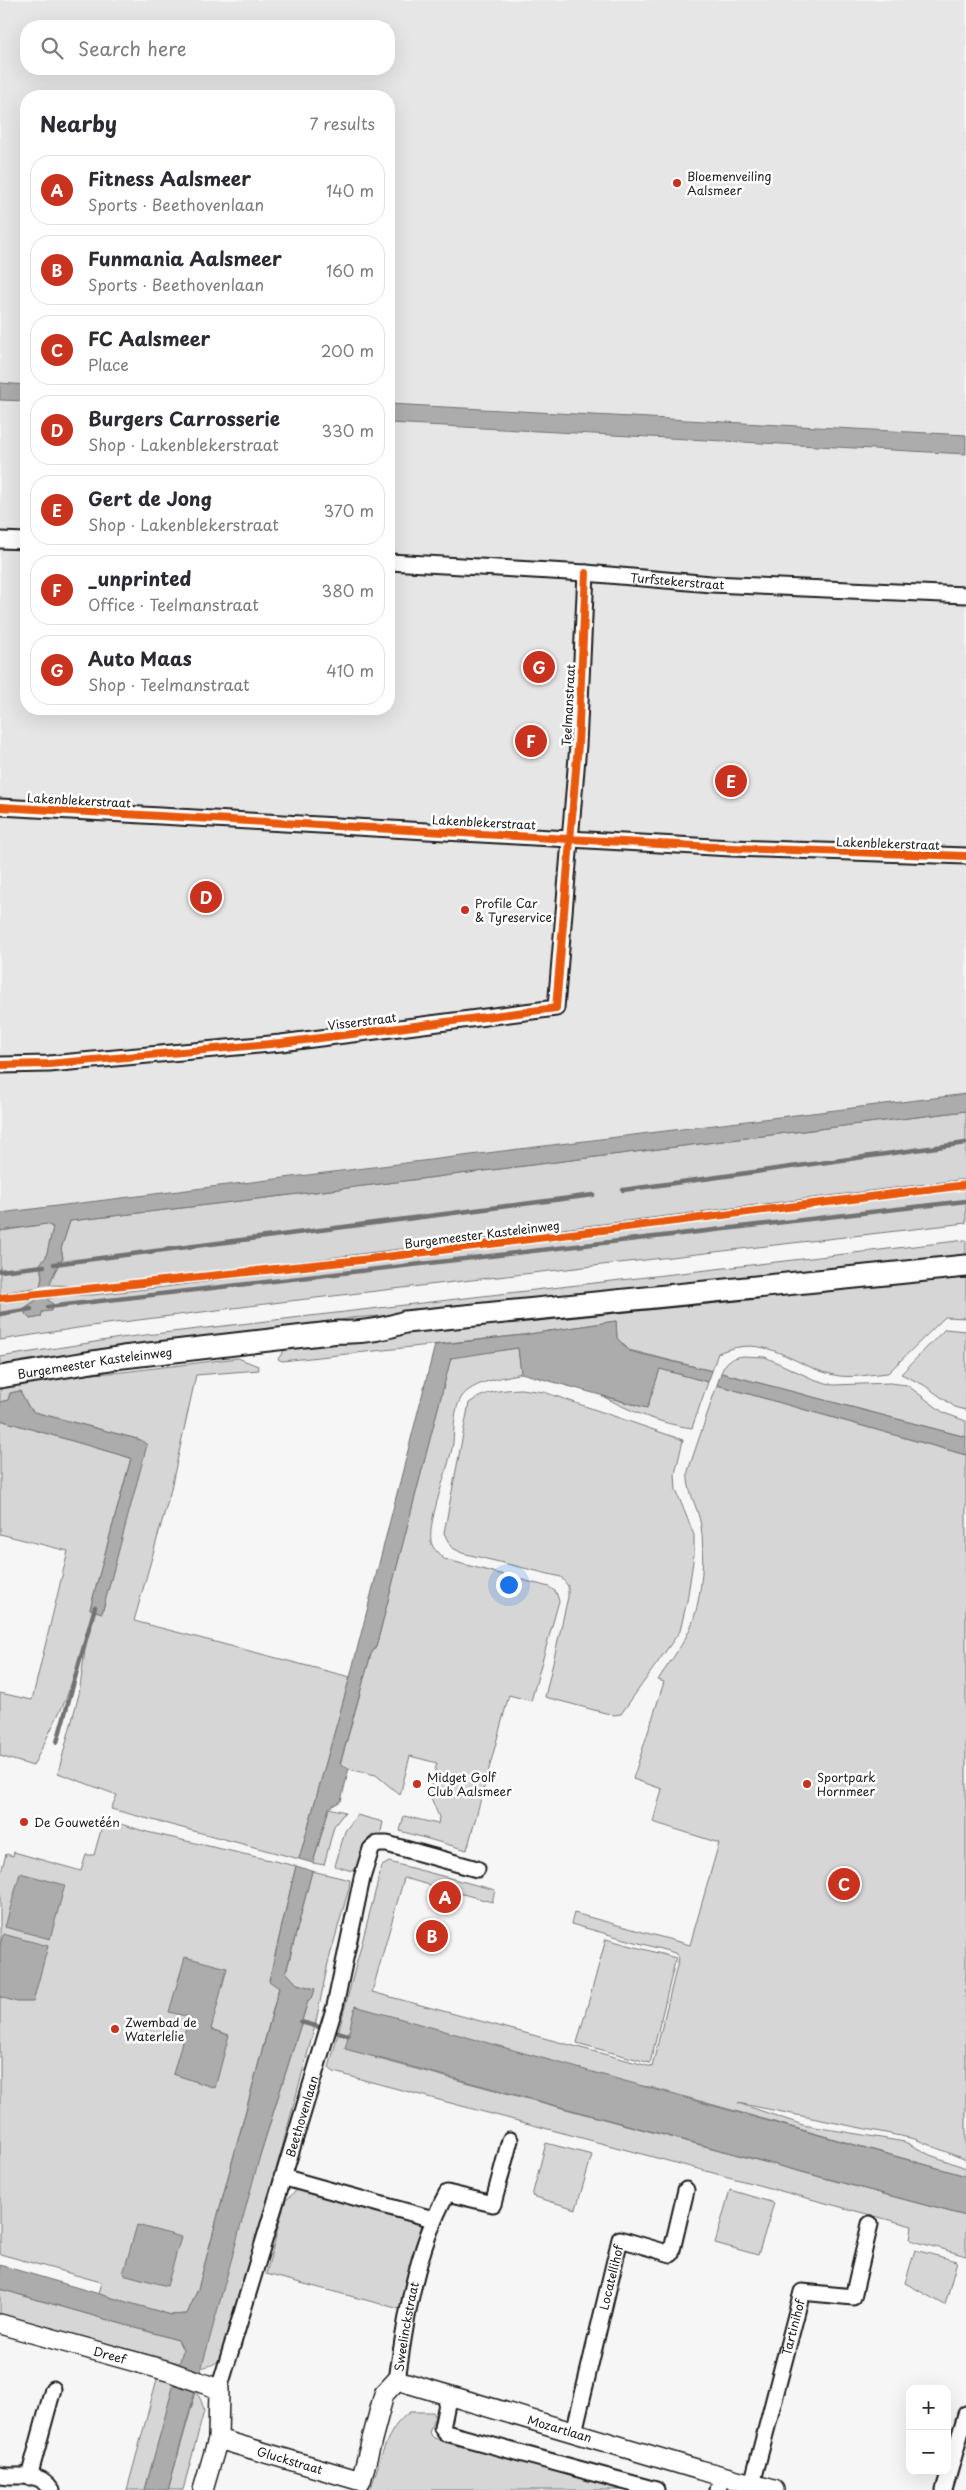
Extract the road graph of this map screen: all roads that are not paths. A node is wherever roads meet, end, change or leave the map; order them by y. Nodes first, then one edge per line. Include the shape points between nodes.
1 (0, 540) edge
2 (20, 541) edge
3 (395, 562) edge
4 (586, 573) junction
5 (966, 595) edge
6 (0, 807) edge
7 (570, 837) junction
8 (966, 856) edge
9 (0, 1065) edge
10 (966, 1266) edge
11 (0, 1377) edge
12 (477, 1868) dead end
13 (510, 2140) dead end
14 (282, 2177) junction
15 (686, 2190) dead end
16 (433, 2219) junction
17 (870, 2224) dead end
18 (0, 2324) edge
19 (397, 2380) junction
20 (219, 2388) junction
21 (53, 2389) dead end
22 (449, 2394) junction
23 (966, 2414) edge
24 (574, 2432) junction
25 (218, 2440) junction
26 (0, 2475) edge
27 (29, 2477) junction
28 (720, 2483) edge
29 (752, 2484) junction
30 (360, 2486) edge
31 (52, 2490) edge
32 (203, 2490) edge
33 (656, 2490) edge
34 (774, 2490) edge
35 (944, 2490) edge

1 - 2 street
3 - 4 street, Turfstekerstraat
4 - 5 street, Turfstekerstraat via 711,584
4 - 7 street, Teelmanstraat
6 - 7 street, Lakenblekerstraat
7 - 8 street, Lakenblekerstraat via 802,851
7 - 9 street, Visserstraat via 556,1008 281,1043 49,1064
10 - 11 main road, Burgemeester Kasteleinweg via 405,1322 373,1331 339,1332 123,1357
12 - 14 street, Beethovenlaan via 387,1844 377,1844 370,1849 335,2006
13 - 16 street, Sweelinckstraat via 493,2204 447,2193
14 - 16 street
14 - 20 street, Beethovenlaan
15 - 24 street, Locatellihof via 671,2254 620,2239
16 - 19 street, Sweelinckstraat via 407,2308
17 - 29 street, Tartinihof via 853,2297 802,2292
18 - 20 street, Dreef
19 - 22 street, Mozartlaan
19 - 30 street, Sweelinckstraat via 384,2394
20 - 25 street, Beethovenlaan
21 - 27 street
22 - 24 street, Mozartlaan
22 - 33 street via 442,2428 446,2433
23 - 35 street
24 - 28 street, Mozartlaan
25 - 30 street, Gluckstraat
25 - 32 street, Beethovenlaan
26 - 27 street
27 - 31 street via 42,2480
28 - 29 street, Mozartlaan
29 - 34 street, Mozartlaan

